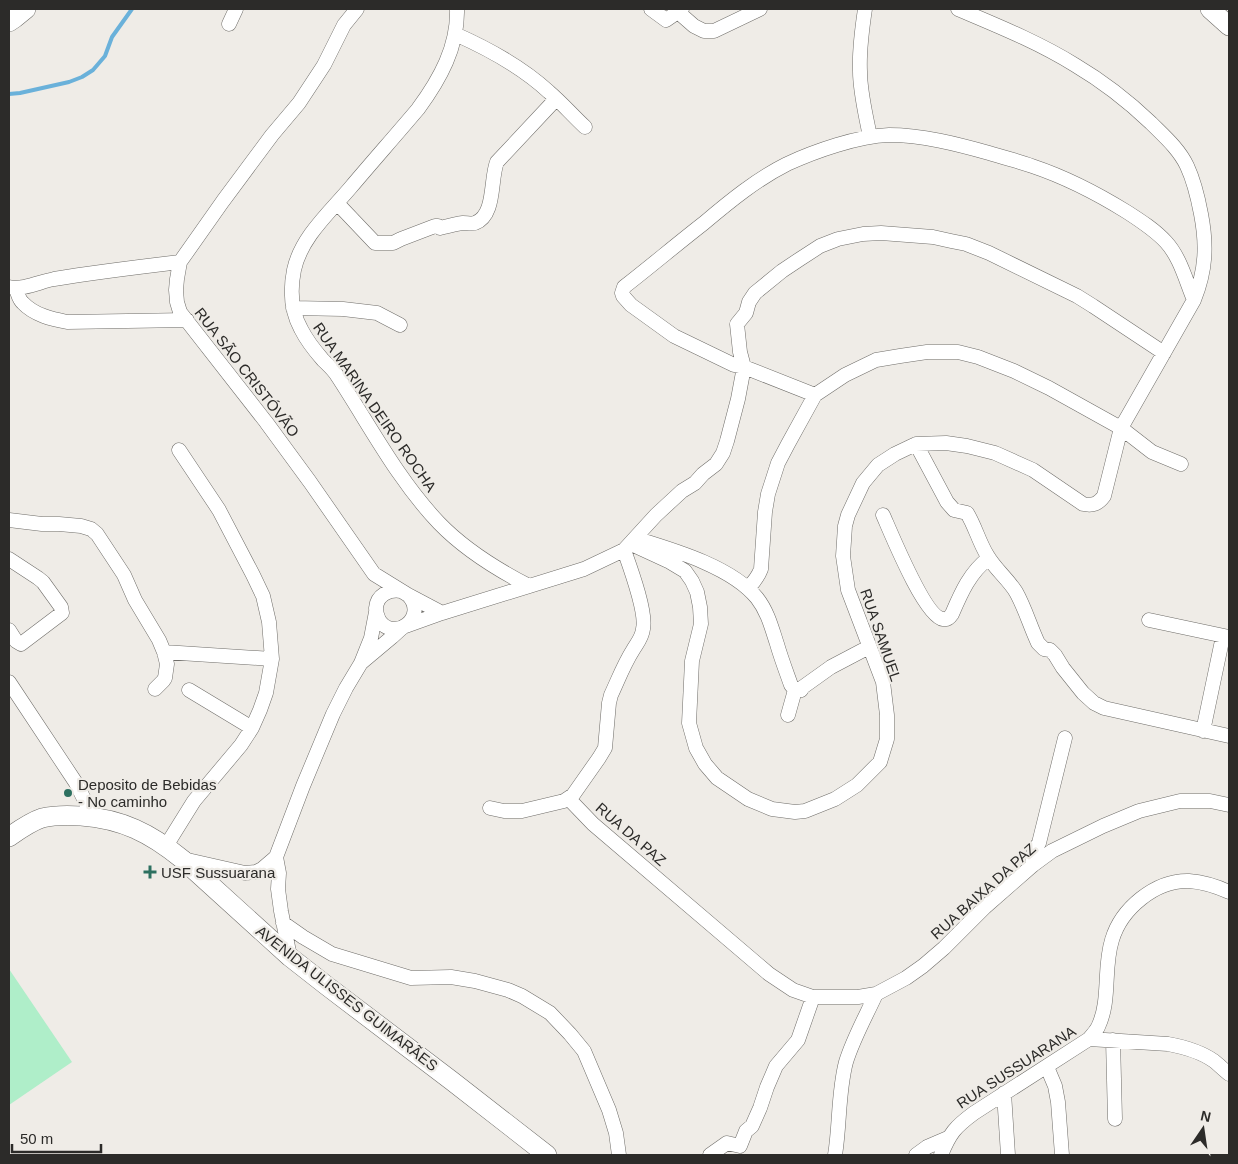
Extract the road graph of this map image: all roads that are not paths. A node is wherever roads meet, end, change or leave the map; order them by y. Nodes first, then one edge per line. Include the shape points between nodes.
1 (26, 9) edge
2 (236, 9) edge
3 (357, 9) edge
4 (457, 9) edge
5 (651, 9) edge
6 (760, 9) edge
7 (864, 9) edge
8 (958, 9) edge
9 (1210, 9) edge
10 (680, 10) edge
11 (9, 22) edge
12 (229, 24) dead end
13 (1229, 26) edge
14 (455, 34) junction
15 (556, 99) junction
16 (585, 127) dead end
17 (870, 137) junction
18 (337, 204) junction
19 (180, 262) junction
20 (12, 288) edge
21 (1194, 300) junction
22 (293, 308) junction
23 (188, 320) junction
24 (400, 325) dead end
25 (1164, 353) junction
26 (744, 367) junction
27 (815, 395) junction
28 (1121, 428) junction
29 (916, 444) junction
30 (178, 450) dead end
31 (1181, 464) dead end
32 (884, 515) dead end
33 (9, 520) edge
34 (630, 544) junction
35 (988, 558) junction
36 (9, 560) edge
37 (374, 574) junction
38 (528, 586) junction
39 (748, 588) junction
40 (405, 593) junction
41 (376, 609) junction
42 (442, 613) junction
43 (1150, 620) dead end
44 (403, 627) junction
45 (9, 630) edge
46 (1226, 637) edge
47 (869, 647) junction
48 (164, 652) junction
49 (272, 659) junction
50 (361, 662) junction
51 (9, 682) edge
52 (155, 689) dead end
53 (189, 690) dead end
54 (795, 690) junction
55 (788, 715) dead end
56 (252, 728) junction
57 (1203, 730) junction
58 (1229, 736) edge
59 (1065, 738) dead end
60 (569, 799) junction
61 (1229, 805) edge
62 (490, 808) dead end
63 (93, 817) junction
64 (9, 837) edge
65 (1039, 843) junction
66 (166, 846) junction
67 (1052, 851) junction
68 (276, 858) junction
69 (182, 859) junction
70 (1033, 865) junction
71 (1229, 892) edge
72 (283, 923) junction
73 (290, 957) junction
74 (906, 978) joint
75 (876, 994) junction
76 (813, 997) junction
77 (1089, 1039) junction
78 (1113, 1040) junction
79 (1047, 1067) junction
80 (1229, 1074) edge
81 (1004, 1094) junction
82 (1115, 1119) dead end
83 (948, 1138) junction
84 (547, 1155) edge
85 (619, 1155) edge
86 (710, 1155) edge
87 (835, 1155) edge
88 (916, 1155) edge
89 (941, 1155) edge
90 (1008, 1155) edge
91 (1062, 1155) edge

1 - 11 main road
2 - 12 street
3 - 19 street, RUA SÃO CRISTÓVÃO via 344,25 299,103 261,149
4 - 14 street, RUA MARINA DEIRO ROCHA
5 - 10 street via 666,20
6 - 10 street via 714,31 694,26
7 - 17 street via 860,72
8 - 21 street via 1014,33 1103,83 1141,113 1178,151 1198,198 1205,233 1204,263
9 - 13 main road
14 - 15 street via 517,67
14 - 18 street, RUA MARINA DEIRO ROCHA via 447,61 418,109
15 - 16 street
15 - 18 street via 497,162 488,210 476,223 435,226 393,243 375,243
17 - 21 street via 924,138 970,148 1034,166 1070,181 1114,204 1168,243
17 - 26 street via 844,143 786,165 757,182 624,287 622,296 631,305 674,336
18 - 22 street, RUA MARINA DEIRO ROCHA via 305,243 294,268
19 - 20 street via 99,272
19 - 23 street, RUA SÃO CRISTÓVÃO via 177,302 180,312
20 - 23 street via 21,302 35,313 56,320
21 - 25 street
22 - 24 street via 377,313
22 - 38 street, RUA MARINA DEIRO ROCHA via 301,330 336,374 413,493 461,543
23 - 37 street, RUA SÃO CRISTÓVÃO via 310,482
25 - 26 street via 1077,296 989,253 966,244 925,236 880,233 838,239 820,246 761,288 737,324
25 - 28 street
26 - 27 street
26 - 34 street via 728,441 716,464 656,515
27 - 28 street via 844,375 876,360 927,352 958,352 978,356 1050,388
27 - 39 street via 775,470 765,512 761,569
28 - 29 street, RUA SAMUEL via 1104,496 1093,505 1083,504 1033,470 995,453 946,442
28 - 31 street via 1152,452
29 - 35 street via 947,502 954,510 967,513
29 - 47 street, RUA SAMUEL via 895,454 873,471 863,483 845,526 843,556 847,583
30 - 49 street via 219,510 254,575 269,622
32 - 35 street via 909,573 931,610 941,619 949,618 969,579
33 - 48 street via 72,525 91,529 97,534 124,576
34 - 38 street via 584,569
34 - 39 street via 688,556 709,564
34 - 47 street, RUA SAMUEL via 670,562 692,581 700,608 700,624 692,661 691,731 705,764 717,778 748,799 772,809 805,811 835,799 857,785 880,762 886,739 887,715 883,682
34 - 60 street via 644,628 610,695 605,748
35 - 57 street via 1016,592 1038,643 1055,655 1094,703
36 - 45 street via 43,582 62,613 21,644
37 - 40 street, RUA SÃO CRISTÓVÃO
37 - 41 street
38 - 42 street
39 - 54 street via 770,622
40 - 41 street via 388,591 378,600
40 - 42 street, RUA SÃO CRISTÓVÃO
40 - 44 street via 412,599 415,612
41 - 44 street via 378,618 386,626
41 - 50 street via 371,638
42 - 44 street
43 - 46 street
44 - 50 street
46 - 57 street
47 - 54 street via 831,667 801,690
48 - 49 street
48 - 52 street via 167,664 165,678
49 - 56 street via 266,693
50 - 68 street via 332,714
51 - 63 street via 76,783
53 - 56 street
54 - 55 street
56 - 66 street via 194,801
57 - 58 street
59 - 65 street
60 - 62 street via 522,810
60 - 76 street, RUA DA PAZ via 593,824 769,974 793,990
61 - 67 street, RUA BAIXA DA PAZ via 1210,800 1180,801 1103,826
63 - 64 main road, AVENIDA ULISSES GUIMARÃES via 42,818
63 - 66 main road, AVENIDA ULISSES GUIMARÃES via 123,824
65 - 67 street
65 - 70 street via 1032,855
66 - 69 main road, AVENIDA ULISSES GUIMARÃES
67 - 70 street, RUA BAIXA DA PAZ
68 - 69 street via 256,872 245,873
68 - 72 street
69 - 73 main road, AVENIDA ULISSES GUIMARÃES
70 - 74 street, RUA BAIXA DA PAZ via 944,948
71 - 77 street, RUA SUSSUARANA via 1202,883 1172,883 1156,889 1124,915 1112,940 1105,1001 1098,1027
72 - 73 street
72 - 85 street via 332,954 411,978 475,980 522,996 550,1013 584,1052 609,1110
73 - 84 main road, AVENIDA ULISSES GUIMARÃES
74 - 75 street, RUA DA PAZ
75 - 76 street, RUA DA PAZ
75 - 87 street via 846,1062
76 - 86 street via 798,1040 776,1066 752,1126 746,1131 740,1146 727,1143
77 - 78 street
77 - 79 street, RUA SUSSUARANA
78 - 80 street via 1168,1044 1191,1050 1214,1061
78 - 82 street
79 - 81 street, RUA SUSSUARANA
79 - 91 street via 1058,1102
81 - 83 street, RUA SUSSUARANA via 974,1112
81 - 90 street
83 - 88 street
83 - 89 street, RUA SUSSUARANA

